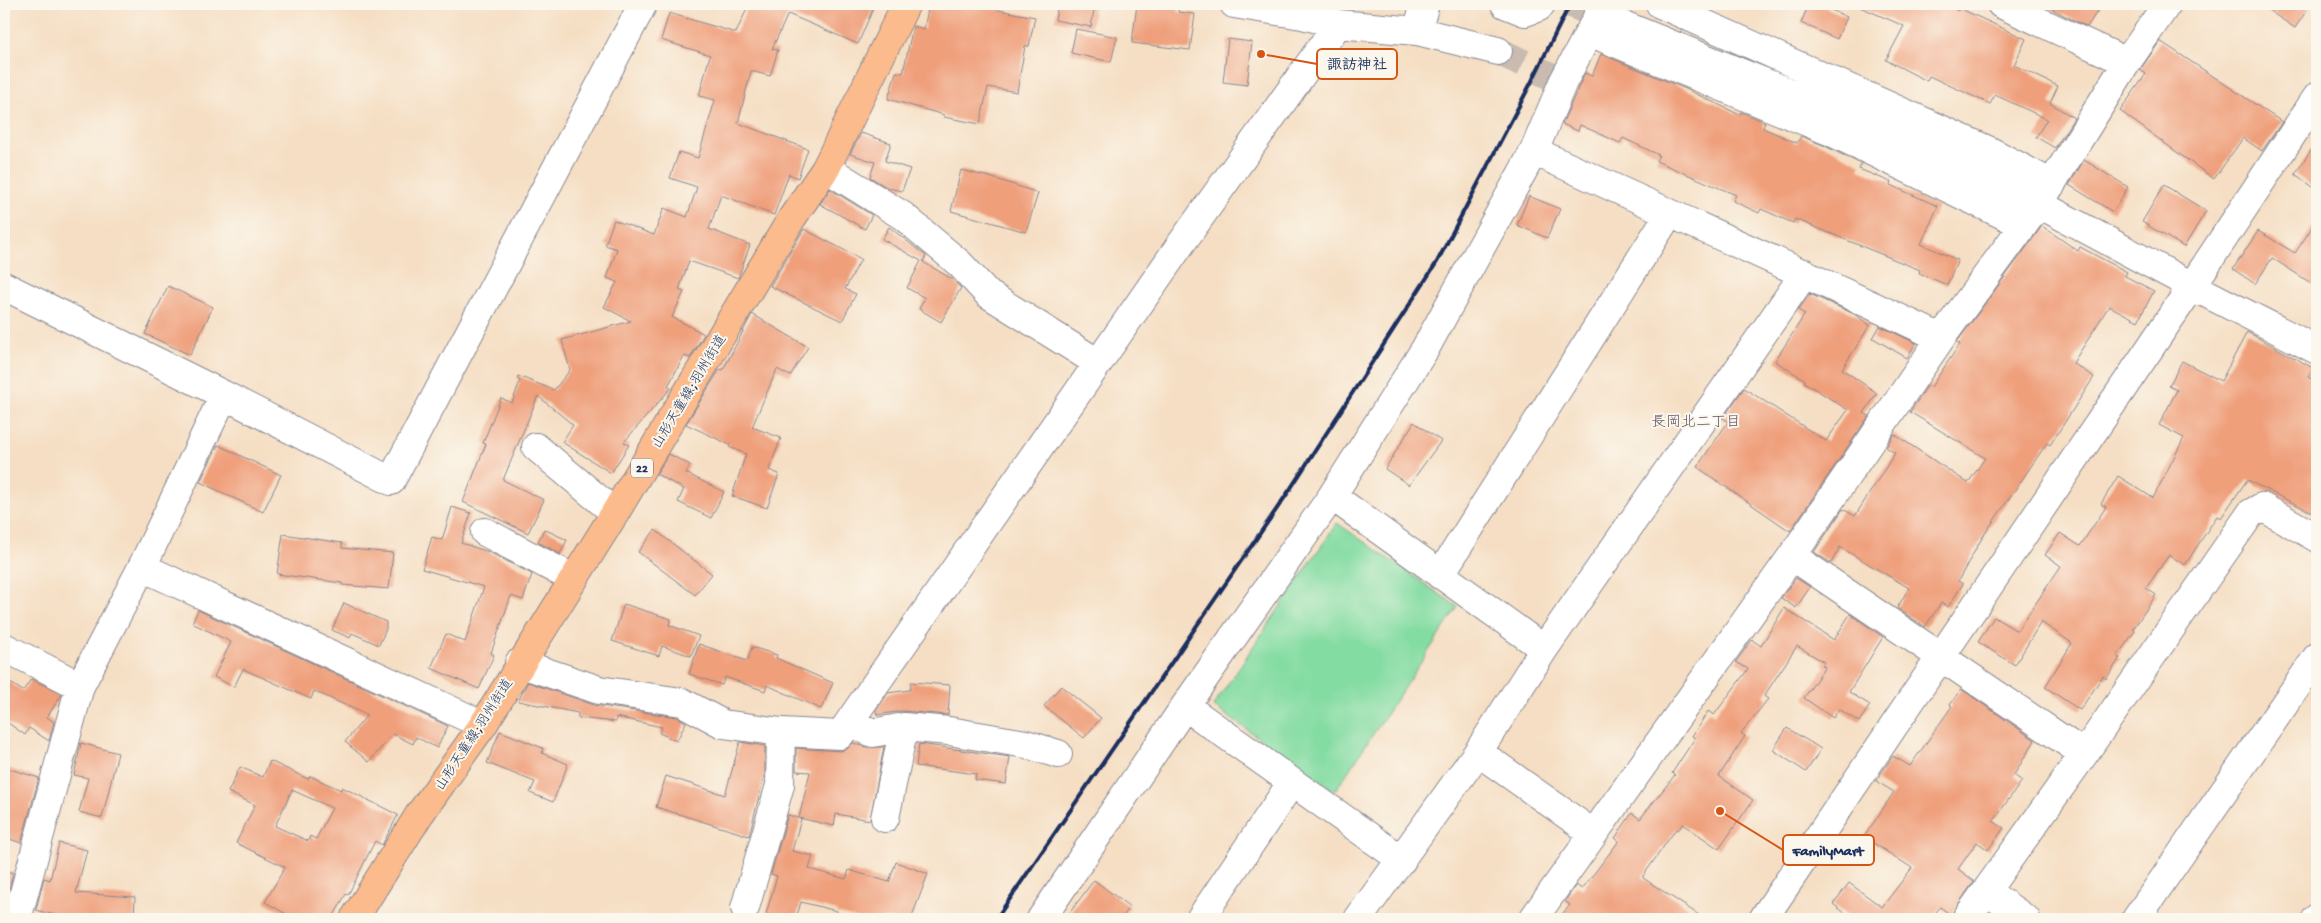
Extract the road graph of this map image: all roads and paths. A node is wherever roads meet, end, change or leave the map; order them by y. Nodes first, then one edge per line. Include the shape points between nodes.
1 (643, 4) edge
2 (906, 4) edge
3 (1234, 4) edge
4 (1425, 4) edge
5 (1505, 4) edge
6 (1541, 4) edge
7 (1660, 4) edge
8 (2167, 4) edge
9 (2009, 5) edge
10 (1610, 13) edge
11 (1338, 24) junction
12 (1417, 30) junction
13 (1589, 32) junction
14 (1498, 51) tunnel mouth
15 (2127, 62) junction
16 (2313, 114) edge
17 (1534, 150) junction
18 (826, 168) junction
19 (2038, 204) junction
20 (1669, 214) junction
21 (1805, 273) junction
22 (4, 286) edge
23 (2192, 286) junction
24 (1941, 338) junction
25 (2317, 350) edge
26 (1098, 363) junction
27 (224, 395) junction
28 (536, 447) dead end
29 (1332, 496) junction
30 (615, 512) junction
31 (485, 532) dead end
32 (2317, 538) edge
33 (1792, 556) junction
34 (142, 566) junction
35 (1440, 575) junction
36 (574, 578) junction
37 (4, 647) edge
38 (1544, 649) junction
39 (1941, 657) junction
40 (2317, 657) edge
41 (520, 663) junction
42 (80, 686) junction
43 (1185, 706) junction
44 (850, 722) junction
45 (483, 725) junction
46 (904, 727) junction
47 (780, 732) junction
48 (1478, 752) junction
49 (1058, 754) dead end
50 (2084, 754) junction
51 (1292, 782) junction
52 (884, 818) dead end
53 (1594, 834) junction
54 (1402, 860) junction
55 (1986, 891) junction
56 (745, 908) dead end
57 (17, 919) edge
58 (354, 919) edge
59 (1041, 919) edge
60 (1200, 919) edge
61 (1358, 919) edge
62 (1532, 919) edge
63 (1764, 919) edge
64 (1966, 919) edge
65 (2026, 919) edge
66 (2136, 919) edge

1 - 27 street via 391,481
2 - 18 main road, 山形天童線;羽州街道 / 22
3 - 11 street
4 - 12 street
5 - 6 street via 1525,12
7 - 19 street via 1990,151
8 - 15 street
9 - 15 street
10 - 13 street
10 - 19 street via 1855,119
11 - 12 street
11 - 26 street
12 - 14 street
13 - 17 street
13 - 19 street via 1830,131
15 - 19 street
16 - 23 street
17 - 20 street
17 - 29 street via 1425,349
18 - 26 street via 903,216 960,264 988,294
18 - 30 main road, 山形天童線;羽州街道 / 22 via 792,218
19 - 23 street
19 - 24 street
20 - 21 street
20 - 35 street
21 - 24 street
21 - 38 street
22 - 27 street
23 - 25 street
23 - 39 street
24 - 33 street
26 - 44 street
27 - 34 street
28 - 30 street
29 - 35 street
29 - 43 street
30 - 36 main road, 山形天童線;羽州街道 / 22
31 - 36 street
32 - 50 street via 2262,507 2251,513
33 - 39 street
33 - 53 street
34 - 42 street
34 - 45 street
35 - 38 street
36 - 41 main road, 山形天童線;羽州街道 / 22
37 - 42 street
38 - 48 street
39 - 50 street
39 - 63 street
40 - 66 street
41 - 45 main road, 山形天童線;羽州街道 / 22
41 - 47 street via 599,690 682,702 723,724
42 - 57 street
43 - 51 street
43 - 59 street
44 - 46 street via 873,733
44 - 47 street via 840,735
45 - 58 main road, 山形天童線;羽州街道 / 22 via 419,815
46 - 49 street via 1026,744
46 - 52 street
47 - 56 street via 780,785
48 - 53 street
48 - 54 street
50 - 55 street
51 - 54 street
51 - 60 street
53 - 62 street
54 - 61 street
55 - 64 street
55 - 65 street

